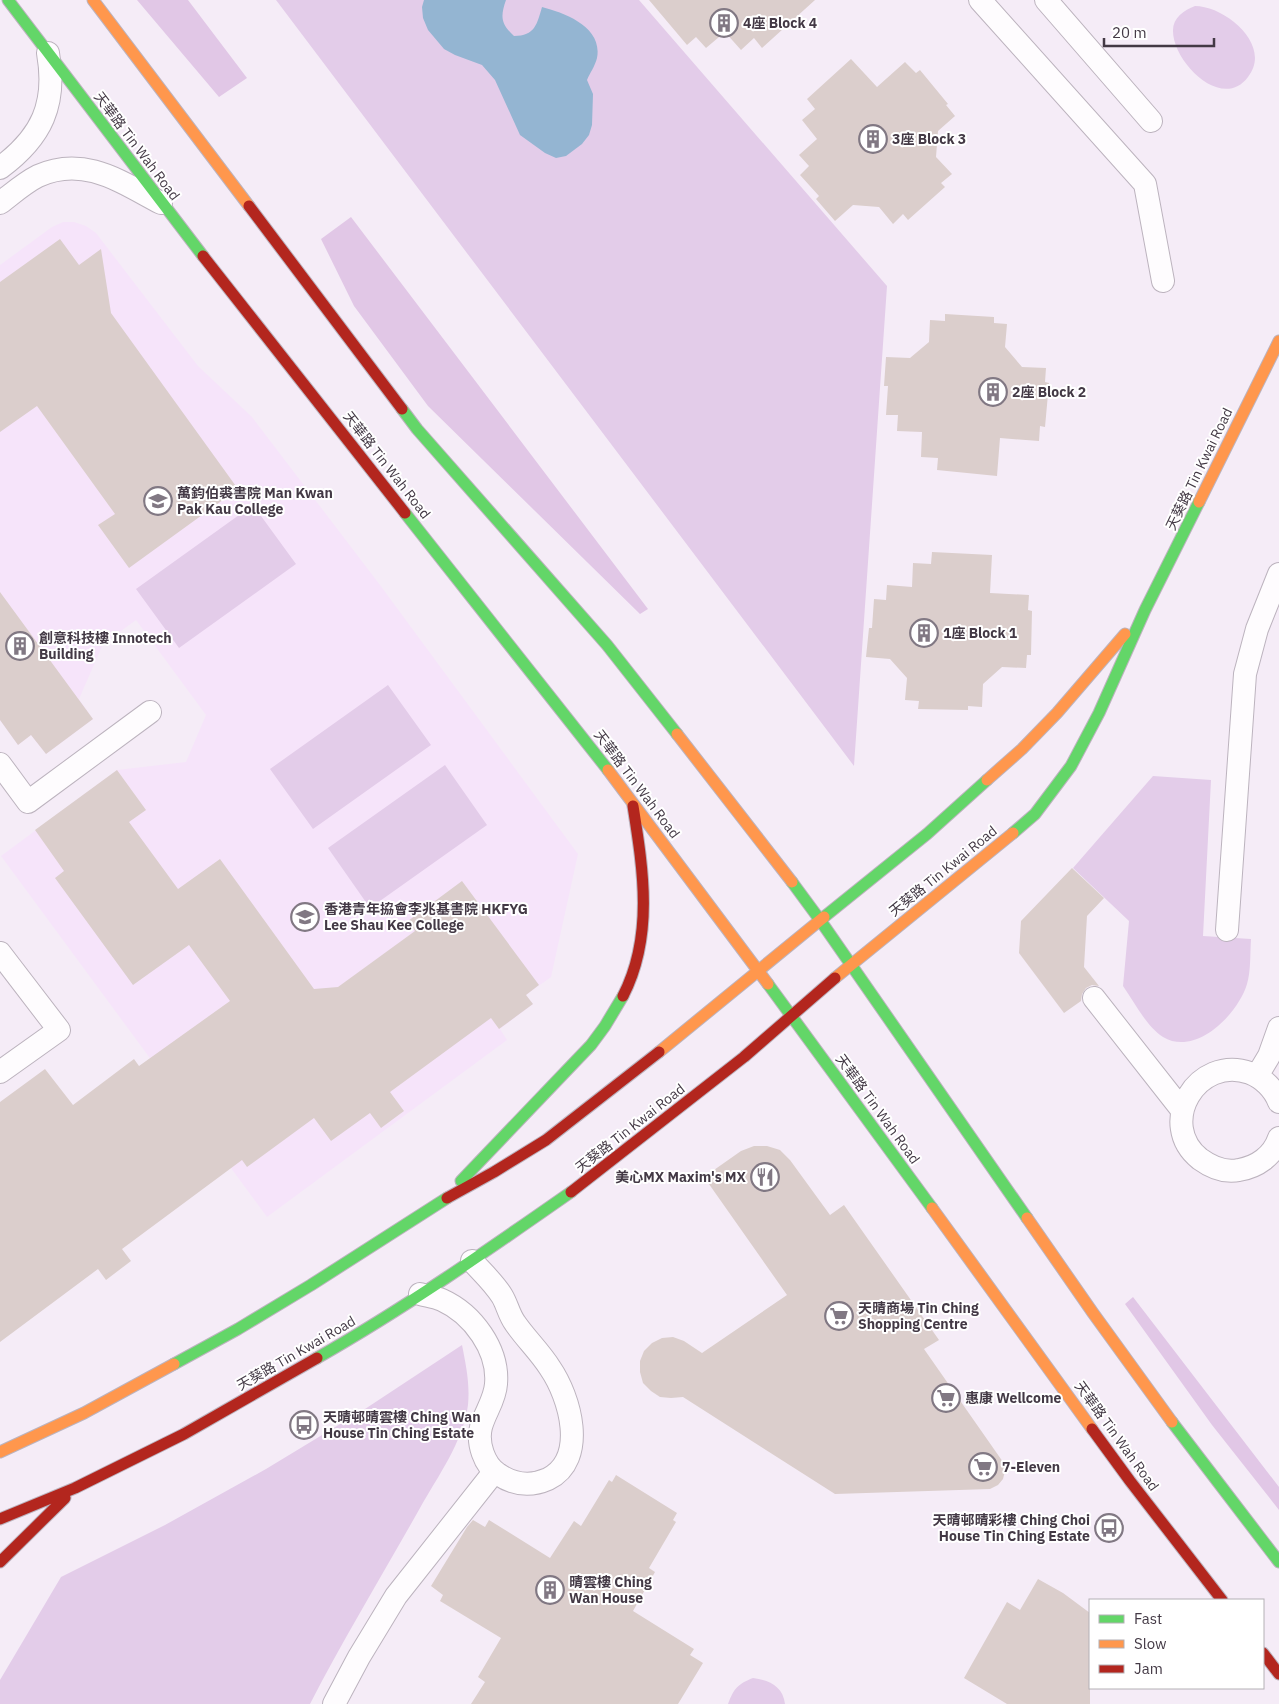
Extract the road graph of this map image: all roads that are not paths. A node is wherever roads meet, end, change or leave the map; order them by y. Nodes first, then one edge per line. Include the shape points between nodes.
1 (8, 0) edge
2 (93, 0) edge
3 (980, 0) edge
4 (1046, 0) edge
5 (48, 53) junction
6 (1151, 120) dead end
7 (0, 168) edge
8 (3, 195) edge
9 (162, 203) junction
10 (1163, 281) dead end
11 (1279, 341) edge
12 (1279, 574) edge
13 (1145, 610) junction
14 (150, 712) dead end
15 (0, 764) edge
16 (633, 802) junction
17 (820, 920) junction
18 (1227, 930) dead end
19 (0, 953) edge
20 (850, 966) junction
21 (758, 972) junction
22 (1094, 998) dead end
23 (791, 1016) junction
24 (1279, 1028) edge
25 (0, 1072) edge
26 (1257, 1076) junction
27 (1279, 1102) edge
28 (1182, 1110) junction
29 (1279, 1138) edge
30 (440, 1202) junction
31 (472, 1261) junction
32 (420, 1294) junction
33 (0, 1452) edge
34 (494, 1472) junction
35 (75, 1488) junction
36 (0, 1519) edge
37 (0, 1562) edge
38 (1279, 1562) edge
39 (1221, 1599) edge
40 (1264, 1654) edge
41 (1279, 1674) edge
42 (334, 1704) edge

1 - 5 main road, 天華路 Tin Wah Road
2 - 17 main road via 418,429 607,645
3 - 10 lane via 1145,184
4 - 6 lane
5 - 7 lane via 51,92 40,126
5 - 9 main road, 天華路 Tin Wah Road
8 - 9 lane via 38,176 72,168 94,170
9 - 16 main road, 天華路 Tin Wah Road
11 - 13 main road, 天葵路 Tin Kwai Road
12 - 18 lane via 1257,629 1246,674
13 - 17 main road, 天葵路 Tin Kwai Road via 1022,749 927,834
13 - 20 main road, 天葵路 Tin Kwai Road via 1099,713 1071,766 1034,814
14 - 15 lane via 28,802
16 - 21 main road, 天華路 Tin Wah Road
16 - 30 main road via 644,884 641,948 634,974 609,1023 591,1045
17 - 20 main road
17 - 21 main road, 天葵路 Tin Kwai Road
19 - 25 lane via 59,1030
20 - 23 main road, 天葵路 Tin Kwai Road
20 - 38 main road via 1093,1313
21 - 23 main road, 天華路 Tin Wah Road
21 - 30 main road, 天葵路 Tin Kwai Road via 546,1140
22 - 28 lane
23 - 31 main road, 天葵路 Tin Kwai Road via 581,1185
23 - 39 main road, 天華路 Tin Wah Road via 1130,1481
24 - 26 lane via 1269,1056
26 - 27 lane via 1270,1086
26 - 28 lane via 1226,1070 1211,1074 1198,1083
28 - 29 lane via 1186,1141 1207,1164 1222,1170 1238,1171 1253,1166 1266,1158
30 - 33 main road, 天葵路 Tin Kwai Road via 230,1333 84,1414
31 - 32 main road, 天葵路 Tin Kwai Road
31 - 34 lane via 502,1296 514,1322 551,1368 561,1389 573,1433 572,1450 554,1476 539,1483 523,1485
32 - 34 lane via 442,1300 460,1311 485,1339 492,1353 497,1368 496,1384 494,1399 481,1427 480,1443
32 - 35 main road, 天葵路 Tin Kwai Road via 238,1404
34 - 42 lane via 396,1596
35 - 36 main road, 天葵路 Tin Kwai Road
35 - 37 main road
40 - 41 main road

